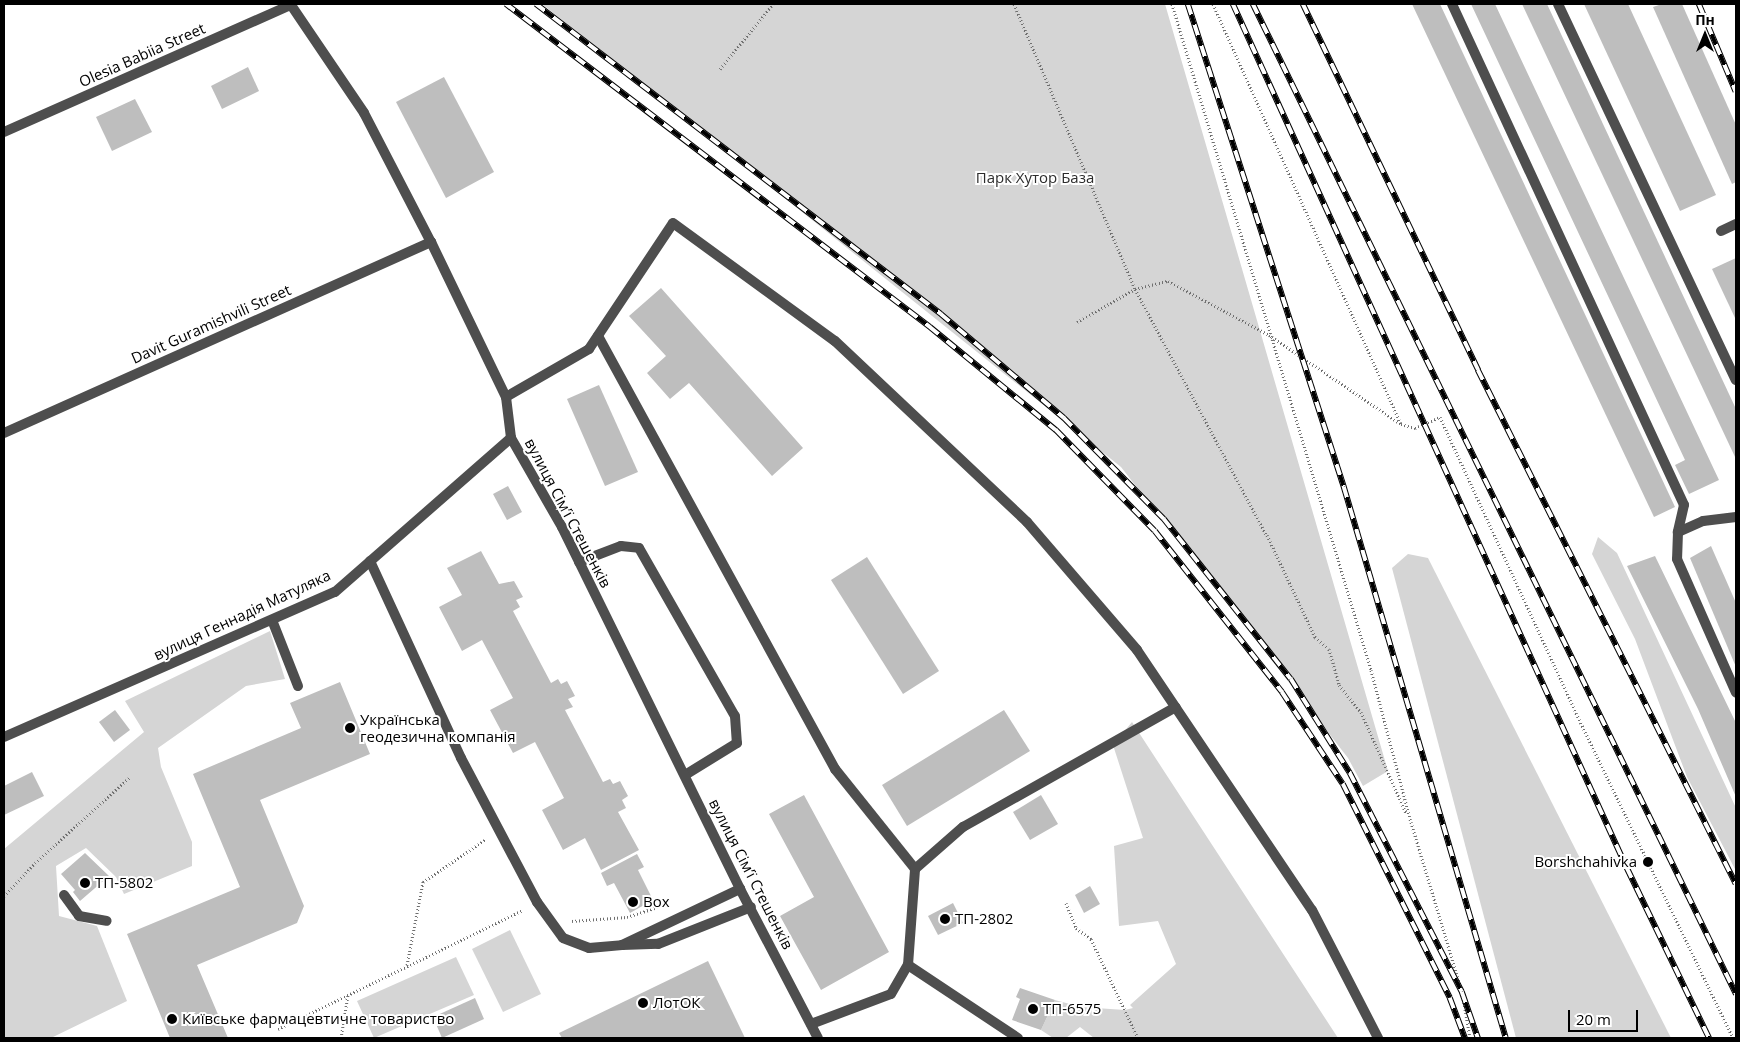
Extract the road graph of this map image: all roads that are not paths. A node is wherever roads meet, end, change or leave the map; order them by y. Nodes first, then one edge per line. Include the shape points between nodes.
1 (1452, 4) edge
2 (1558, 4) edge
3 (292, 5) joint
4 (4, 132) edge
5 (1736, 224) edge
6 (1721, 231) dead end
7 (431, 242) junction
8 (598, 336) junction
9 (1736, 380) edge
10 (506, 397) junction
11 (4, 433) edge
12 (511, 438) junction
13 (1736, 517) edge
14 (1678, 532) junction
15 (370, 561) junction
16 (579, 562) junction
17 (272, 620) junction
18 (298, 686) dead end
19 (1736, 693) edge
20 (1176, 707) junction
21 (4, 738) edge
22 (685, 775) junction
23 (915, 869) junction
24 (740, 888) junction
25 (64, 895) dead end
26 (751, 907) junction
27 (107, 921) dead end
28 (622, 945) junction
29 (908, 965) junction
30 (811, 1024) junction
31 (818, 1038) edge
32 (1018, 1038) edge
33 (1378, 1038) edge

1 - 14 street via 1684,505
2 - 9 street
3 - 4 street, Olesia Babiia Street
3 - 7 street, вулиця Сімʼї Стешенків via 364,113
5 - 6 street
7 - 10 street, вулиця Сімʼї Стешенків
7 - 11 street, Davit Guramishvili Street
8 - 10 street via 589,349
8 - 20 street via 672,224 835,341 1027,522 1137,650
8 - 23 street via 835,769
10 - 12 street, вулиця Сімʼї Стешенків
12 - 15 street, вулиця Геннадія Матуляка
12 - 16 street, вулиця Сімʼї Стешенків
13 - 14 street via 1703,521
14 - 19 street via 1677,559
15 - 17 street, вулиця Геннадія Матуляка via 335,592
15 - 28 street via 461,758 537,902 563,938 589,948
16 - 22 street, вулиця Сімʼї Стешенків
16 - 22 street via 621,546 639,548 735,716 736,743
17 - 18 street
17 - 21 street, вулиця Геннадія Матуляка
20 - 23 street via 963,827
20 - 33 street via 1312,910
22 - 24 street, вулиця Сімʼї Стешенків
23 - 29 street
24 - 26 street, вулиця Сімʼї Стешенків
24 - 28 street
25 - 27 street via 79,916
26 - 28 street via 658,944
26 - 30 street, вулиця Сімʼї Стешенків
29 - 30 street via 891,994
29 - 32 street
30 - 31 street, вулиця Сімʼї Стешенків

